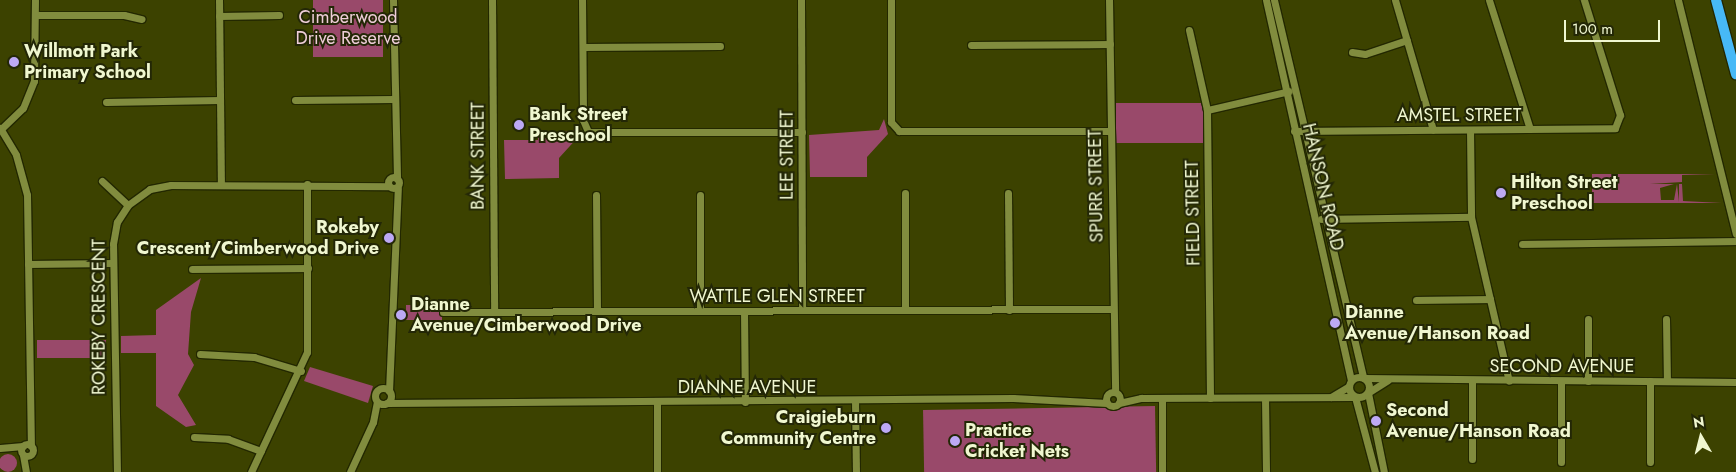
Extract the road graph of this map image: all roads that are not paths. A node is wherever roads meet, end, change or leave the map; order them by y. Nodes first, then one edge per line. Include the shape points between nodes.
1 (35, 0) edge
2 (219, 0) edge
3 (394, 0) edge
4 (492, 0) edge
5 (582, 0) edge
6 (802, 0) edge
7 (891, 0) edge
8 (1110, 0) edge
9 (1266, 0) edge
10 (1274, 0) edge
11 (1395, 0) edge
12 (1489, 0) edge
13 (1584, 0) edge
14 (1678, 0) edge
15 (1716, 0) edge
16 (35, 15) junction
17 (279, 15) dead end
18 (219, 16) junction
19 (142, 20) dead end
20 (1189, 30) dead end
21 (1407, 40) junction
22 (1110, 44) junction
23 (971, 45) dead end
24 (583, 46) junction
25 (720, 46) dead end
26 (1352, 52) dead end
27 (1736, 74) edge
28 (1294, 90) junction
29 (1285, 92) junction
30 (394, 99) junction
31 (220, 100) junction
32 (295, 100) dead end
33 (106, 102) dead end
34 (1207, 110) junction
35 (0, 129) edge
36 (1530, 129) junction
37 (1303, 130) junction
38 (1433, 130) junction
39 (1470, 130) junction
40 (1110, 131) junction
41 (1294, 131) junction
42 (802, 132) junction
43 (102, 181) dead end
44 (392, 183) junction
45 (307, 184) junction
46 (221, 185) junction
47 (904, 193) dead end
48 (1008, 193) dead end
49 (596, 195) dead end
50 (700, 195) dead end
51 (128, 205) junction
52 (1324, 218) junction
53 (1471, 218) junction
54 (1314, 219) junction
55 (1736, 234) edge
56 (1736, 241) edge
57 (1522, 244) dead end
58 (113, 263) junction
59 (28, 264) junction
60 (308, 268) junction
61 (192, 269) dead end
62 (1490, 299) junction
63 (1416, 300) dead end
64 (1112, 309) junction
65 (802, 310) junction
66 (905, 310) junction
67 (1008, 310) junction
68 (597, 311) junction
69 (700, 311) junction
70 (744, 311) junction
71 (443, 312) dead end
72 (494, 312) junction
73 (1588, 319) dead end
74 (1666, 319) dead end
75 (200, 354) dead end
76 (389, 365) junction
77 (301, 371) junction
78 (1364, 378) junction
79 (1388, 380) junction
80 (1472, 381) junction
81 (1509, 381) junction
82 (1561, 381) junction
83 (1588, 381) junction
84 (1650, 381) junction
85 (1666, 381) junction
86 (1736, 382) edge
87 (1350, 383) junction
88 (377, 390) junction
89 (1368, 392) junction
90 (390, 393) junction
91 (1111, 395) junction
92 (1330, 397) junction
93 (1355, 397) junction
94 (1140, 398) junction
95 (1162, 398) junction
96 (1210, 398) junction
97 (1265, 398) junction
98 (855, 401) junction
99 (377, 402) junction
100 (657, 402) junction
101 (745, 402) junction
102 (387, 403) junction
103 (411, 403) junction
104 (1118, 403) junction
105 (373, 422) junction
106 (194, 437) dead end
107 (4, 448) edge
108 (26, 450) junction
109 (261, 451) junction
110 (1472, 459) dead end
111 (1561, 462) dead end
112 (1650, 462) dead end
113 (354, 471) edge
114 (27, 472) edge
115 (117, 472) edge
116 (250, 472) edge
117 (657, 472) edge
118 (856, 472) edge
119 (1162, 472) edge
120 (1266, 472) edge
121 (1375, 472) edge
122 (1384, 472) edge

1 - 16 street
2 - 18 street
3 - 30 street
4 - 72 street, BANK STREET
5 - 24 street
6 - 42 street, LEE STREET
7 - 40 street via 891,122 899,132
8 - 22 street, SPURR STREET
9 - 29 street, HANSON ROAD
10 - 28 street, HANSON ROAD
11 - 21 street
12 - 36 street
13 - 36 street, AMSTEL STREET via 1620,121 1610,129
14 - 55 street
15 - 27 highway
16 - 19 street via 124,15
16 - 35 street via 32,88 18,113
17 - 18 street
18 - 31 street
20 - 34 street, FIELD STREET
21 - 26 street via 1365,54
21 - 38 street
22 - 23 street
22 - 40 street, SPURR STREET
24 - 25 street
24 - 42 street via 583,120 588,132
28 - 29 street
28 - 37 street, HANSON ROAD
29 - 34 street
29 - 41 street, HANSON ROAD
30 - 32 street
30 - 44 street
31 - 33 street
31 - 46 street
34 - 96 street, FIELD STREET
35 - 59 street via 26,184
36 - 39 street, AMSTEL STREET
37 - 38 street, AMSTEL STREET
37 - 41 street, AMSTEL STREET
37 - 52 street, HANSON ROAD
38 - 39 street, AMSTEL STREET
39 - 53 street
40 - 64 street, SPURR STREET
41 - 54 street, HANSON ROAD
42 - 65 street, LEE STREET
43 - 51 street
44 - 45 street, ROKEBY CRESCENT
44 - 76 street via 396,206 396,304
45 - 46 street, ROKEBY CRESCENT
45 - 60 street
46 - 51 street, ROKEBY CRESCENT via 165,186 143,193
47 - 66 street
48 - 67 street
49 - 68 street
50 - 69 street
51 - 58 street, ROKEBY CRESCENT via 115,229
52 - 53 street
52 - 54 street
52 - 78 street, HANSON ROAD
53 - 62 street
54 - 87 street, HANSON ROAD
56 - 57 street
58 - 59 street
58 - 115 street, ROKEBY CRESCENT
59 - 108 street via 30,429
60 - 61 street
60 - 77 street via 308,341
62 - 63 street
62 - 81 street
64 - 67 street, WATTLE GLEN STREET
64 - 91 street, SPURR STREET
65 - 66 street, WATTLE GLEN STREET
65 - 70 street, WATTLE GLEN STREET
66 - 67 street, WATTLE GLEN STREET
68 - 69 street, WATTLE GLEN STREET
68 - 72 street, WATTLE GLEN STREET
69 - 70 street, WATTLE GLEN STREET
70 - 101 street
71 - 72 street, WATTLE GLEN STREET
73 - 83 street
74 - 85 street
75 - 77 street via 254,357
76 - 88 street
76 - 90 street
77 - 109 street
78 - 79 street, SECOND AVENUE
78 - 87 street, SECOND AVENUE
78 - 89 street, HANSON ROAD
79 - 80 street, SECOND AVENUE
79 - 89 street
80 - 81 street, SECOND AVENUE
80 - 110 street
81 - 82 street, SECOND AVENUE
82 - 83 street, SECOND AVENUE
82 - 111 street
83 - 84 street, SECOND AVENUE
84 - 85 street, SECOND AVENUE
84 - 112 street
85 - 86 street, SECOND AVENUE
87 - 92 street, DIANNE AVENUE
87 - 93 street, HANSON ROAD
88 - 90 street, DIANNE AVENUE
88 - 99 street
89 - 93 street, DIANNE AVENUE
89 - 122 street
90 - 102 street
90 - 103 street, DIANNE AVENUE
91 - 94 street, DIANNE AVENUE
91 - 98 street, DIANNE AVENUE via 1083,399
91 - 104 street, SPURR STREET
91 - 104 street, DIANNE AVENUE
92 - 93 street, DIANNE AVENUE
92 - 97 street, DIANNE AVENUE
93 - 121 street
94 - 95 street, DIANNE AVENUE
94 - 104 street, DIANNE AVENUE
95 - 96 street, DIANNE AVENUE
95 - 119 street
96 - 97 street, DIANNE AVENUE
97 - 120 street
98 - 101 street, DIANNE AVENUE
98 - 118 street
99 - 102 street, DIANNE AVENUE
99 - 105 street
100 - 101 street, DIANNE AVENUE
100 - 103 street, DIANNE AVENUE
100 - 117 street
102 - 103 street, DIANNE AVENUE
102 - 105 street
105 - 113 street
106 - 109 street via 228,439
107 - 108 street
108 - 114 street
109 - 116 street

